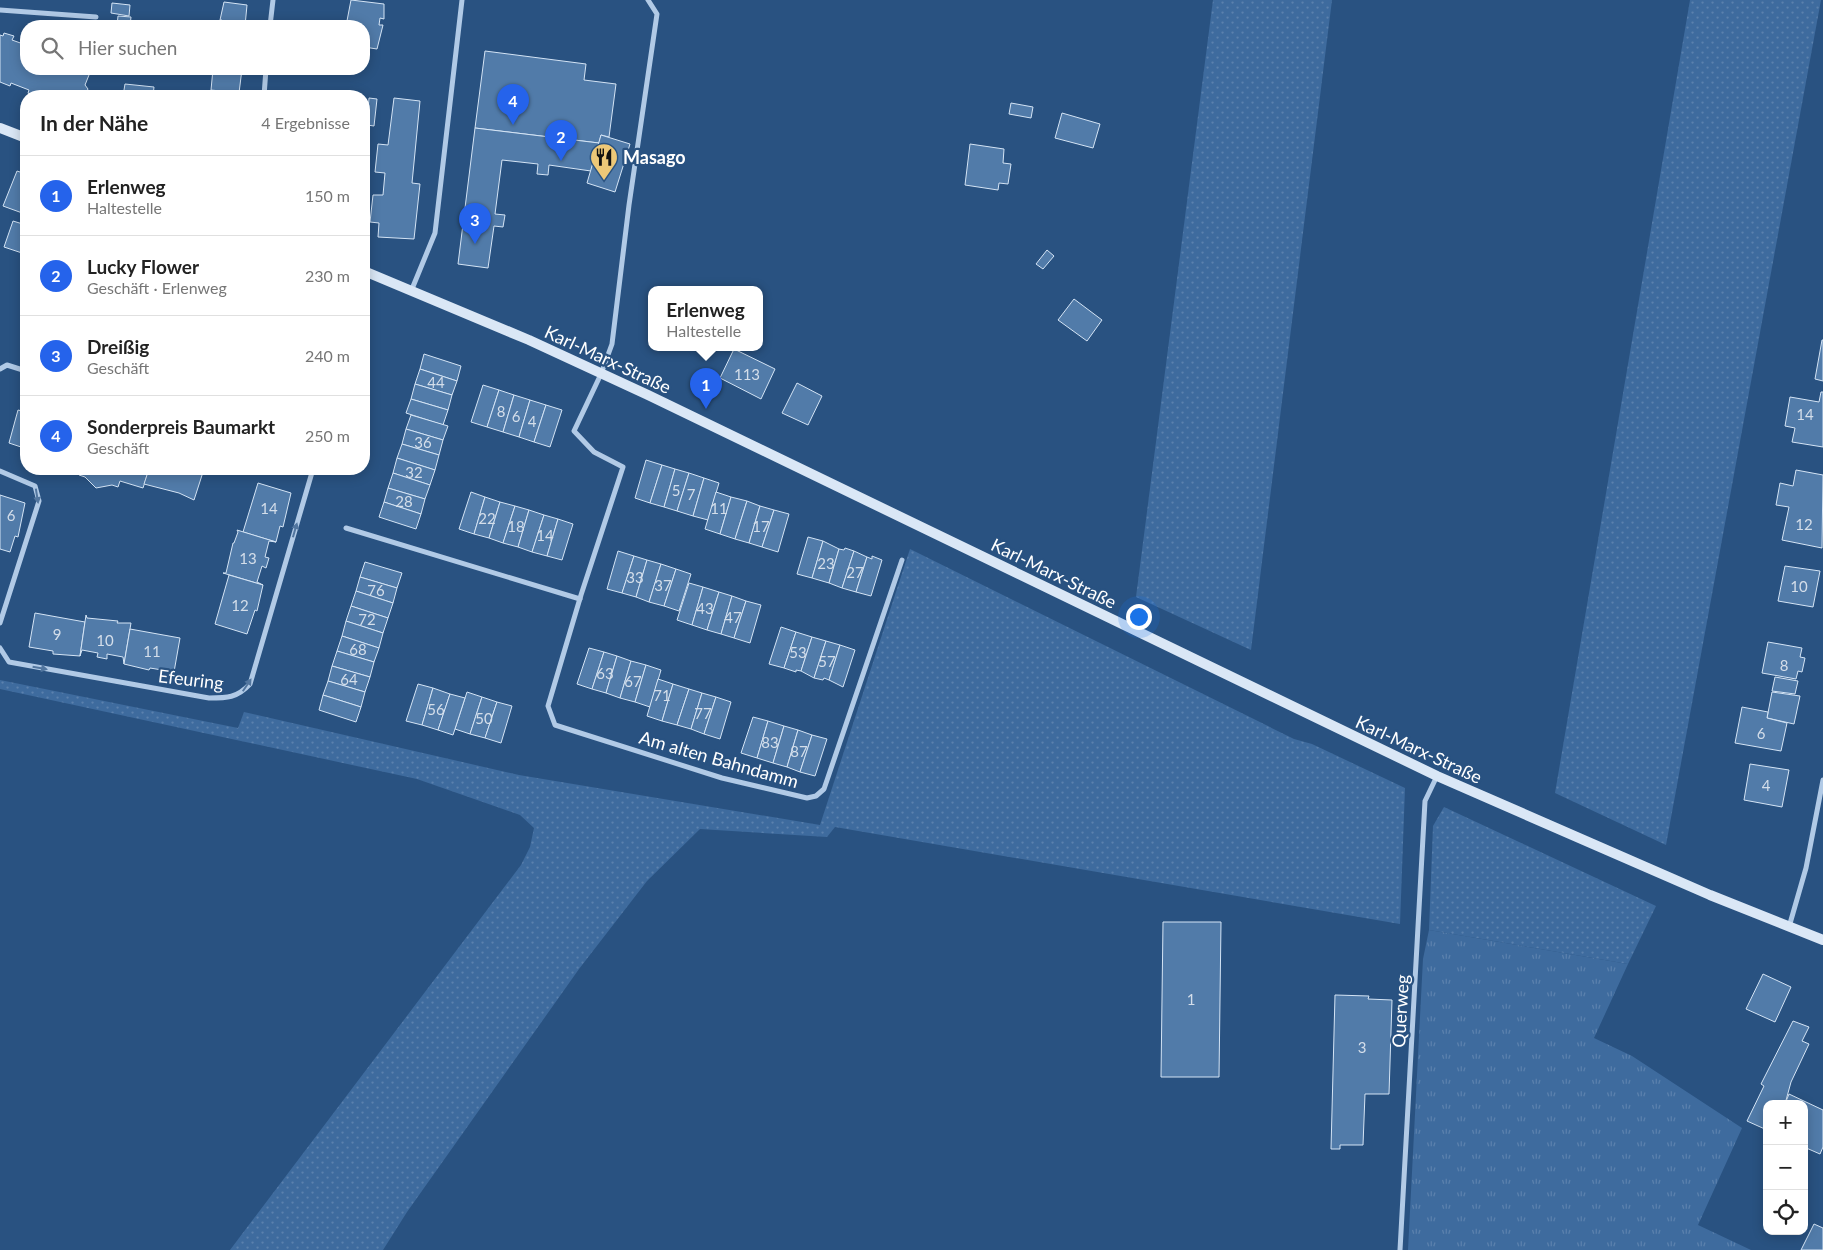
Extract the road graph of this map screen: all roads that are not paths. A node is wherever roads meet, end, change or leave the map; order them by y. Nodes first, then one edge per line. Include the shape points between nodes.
1 (273, 0) edge
2 (462, 0) edge
3 (648, 0) edge
4 (0, 10) edge
5 (96, 17) dead end
6 (271, 20) edge
7 (266, 75) edge
8 (264, 90) edge
9 (0, 128) edge
10 (20, 136) edge
11 (370, 273) edge
12 (412, 290) junction
13 (0, 369) edge
14 (20, 369) edge
15 (601, 374) junction
16 (0, 471) edge
17 (311, 475) edge
18 (346, 528) dead end
19 (902, 560) dead end
20 (580, 599) junction
21 (0, 623) edge
22 (0, 648) edge
23 (1437, 776) junction
24 (1823, 780) edge
25 (1789, 927) junction
26 (1823, 940) edge
27 (1400, 1250) edge

1 - 6 street
2 - 12 street via 435,233
3 - 15 street via 657,14 612,344
4 - 5 street
7 - 8 street
9 - 10 main road
11 - 12 main road, Karl-Marx-Straße
12 - 15 main road, Karl-Marx-Straße
13 - 14 street via 7,365
15 - 20 street, Am alten Bahndamm via 574,431 594,452 623,467
15 - 23 main road, Karl-Marx-Straße
16 -> 21 street via 35,486 40,501
22 -> 17 street, Efeuring via 9,662 209,698 230,698 241,694 250,684
18 - 20 street
19 - 20 street, Am alten Bahndamm via 824,789 807,798 722,778 555,725 548,706
23 - 25 main road, Karl-Marx-Straße
23 - 27 street, Querweg via 1425,801
24 - 25 street via 1806,868
25 - 26 main road, Karl-Marx-Straße

